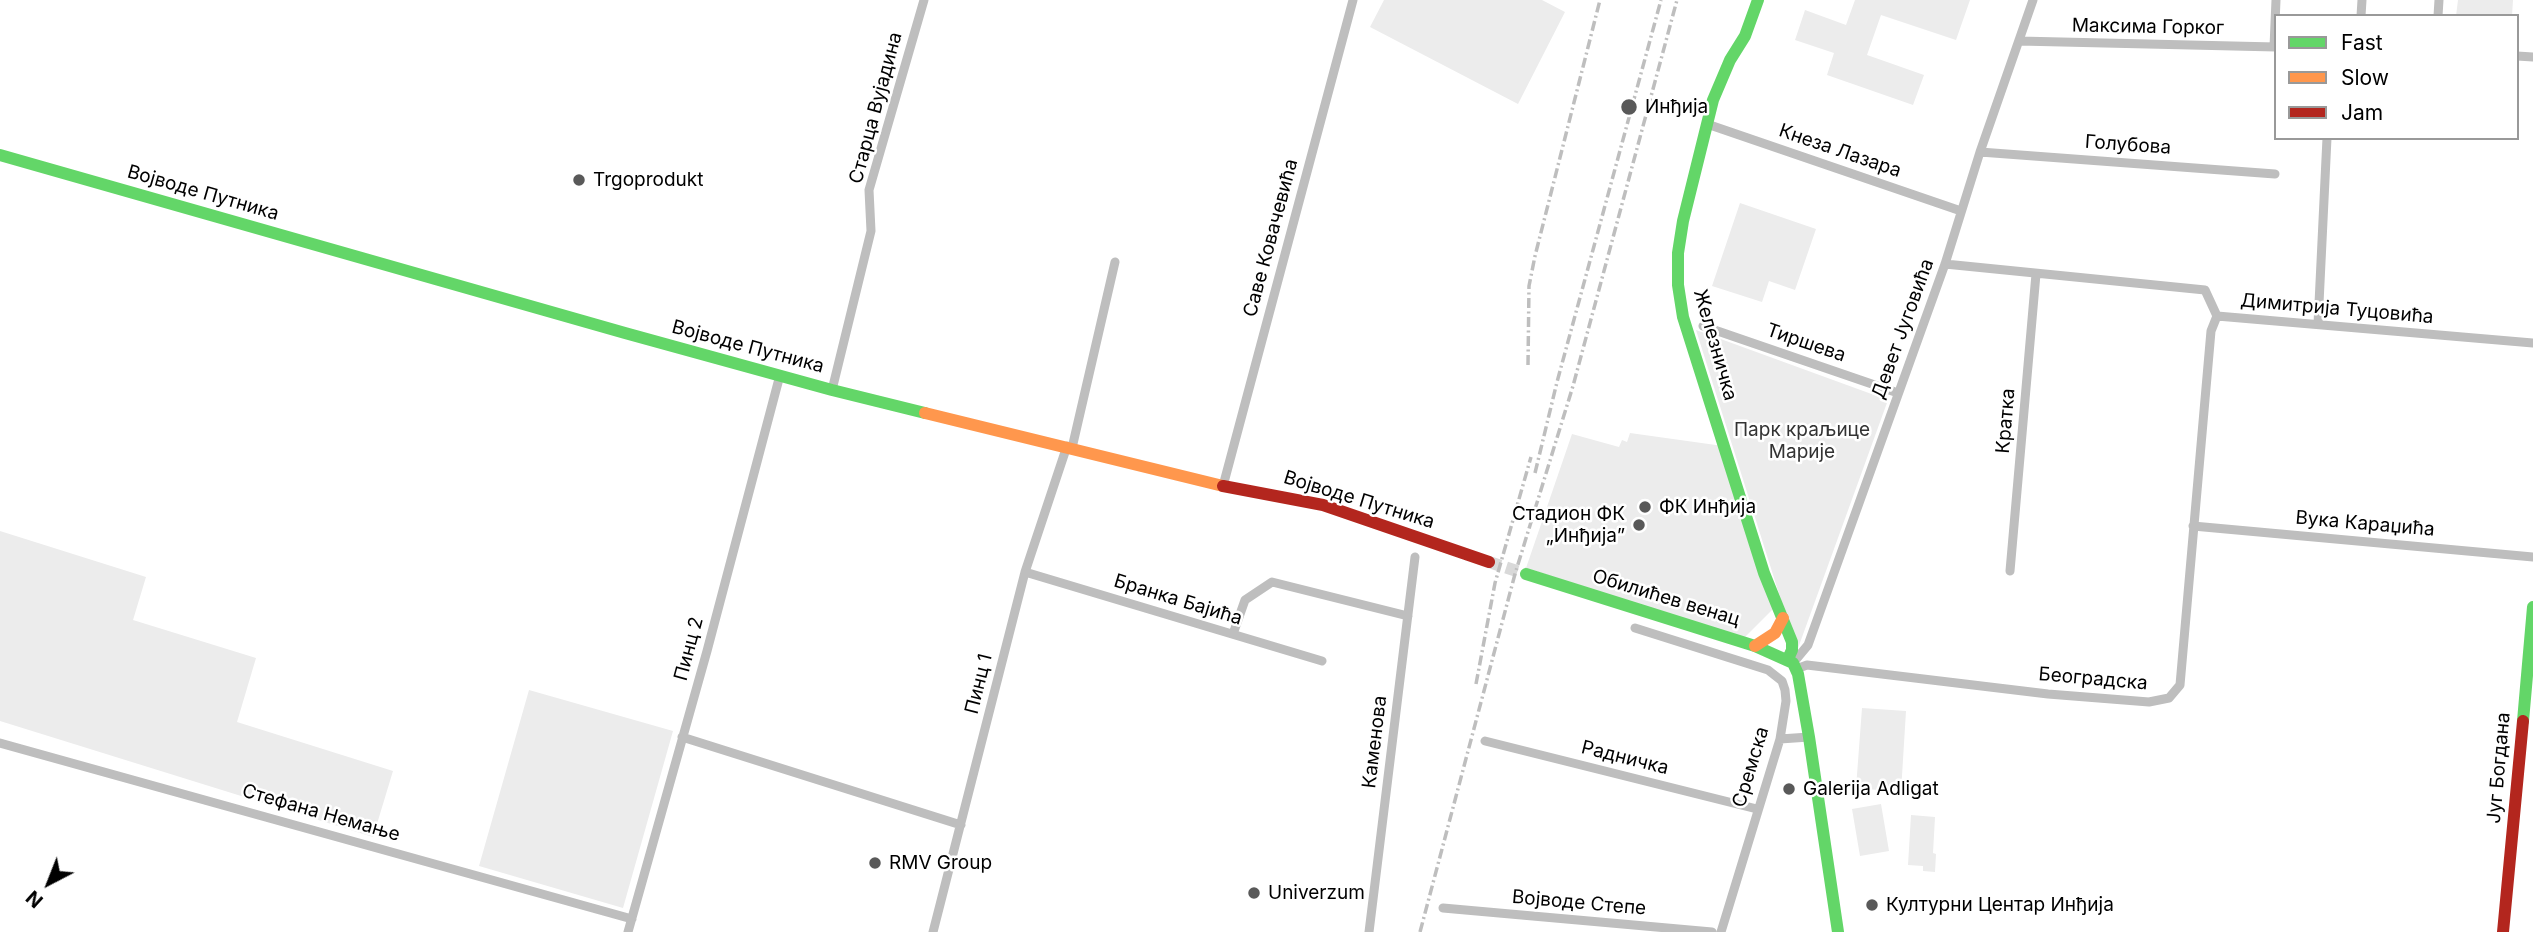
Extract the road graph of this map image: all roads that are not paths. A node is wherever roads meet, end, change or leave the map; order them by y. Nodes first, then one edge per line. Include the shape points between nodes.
1 (924, 0) edge
2 (1353, 0) edge
3 (1758, 0) edge
4 (2033, 0) edge
5 (2019, 41) junction
6 (2274, 47) edge
7 (1707, 124) junction
8 (2327, 140) edge
9 (1980, 152) junction
10 (0, 155) edge
11 (2275, 174) dead end
12 (1961, 211) junction
13 (1115, 262) dead end
14 (1945, 264) junction
15 (2036, 274) junction
16 (2217, 317) junction
17 (2318, 324) junction
18 (1703, 326) dead end
19 (2533, 343) edge
20 (780, 375) junction
21 (832, 390) junction
22 (1898, 393) junction
23 (1070, 447) junction
24 (1223, 486) junction
25 (2193, 526) junction
26 (1415, 557) dead end
27 (2533, 558) edge
28 (1489, 562) tunnel mouth
29 (2010, 571) dead end
30 (1025, 572) junction
31 (1526, 574) tunnel mouth
32 (2533, 607) edge
33 (1408, 616) junction
34 (1783, 618) junction
35 (1635, 628) dead end
36 (1233, 634) junction
37 (1755, 646) junction
38 (1322, 661) dead end
39 (1792, 664) junction
40 (682, 737) junction
41 (1809, 737) junction
42 (1780, 739) junction
43 (1485, 741) dead end
44 (0, 743) edge
45 (1757, 809) junction
46 (961, 825) junction
47 (1443, 908) dead end
48 (632, 919) junction
49 (628, 932) edge
50 (933, 932) edge
51 (1369, 932) edge
52 (1712, 932) edge
53 (1721, 932) edge
54 (1838, 932) edge
55 (2503, 932) edge

1 - 21 street, Старца Вујадина via 869,190 871,231
2 - 24 street, Саве Ковачевића
3 - 7 main road, Железничка via 1713,100
4 - 5 street, Девет Југовића
5 - 6 street, Максима Горког
5 - 9 street, Девет Југовића
7 - 12 street, Кнеза Лазара
7 - 34 main road, Железничка via 1678,253 1683,317 1764,573
8 - 17 street
9 - 11 street, Голубова
9 - 12 street, Девет Југовића
10 - 20 main road, Војводе Путника
12 - 14 street, Девет Југовића
13 - 23 street, Пинц 1
14 - 15 street, Димитрија Туцовића
14 - 22 street, Девет Југовића
15 - 16 street, Димитрија Туцовића via 2205,290
15 - 29 street, Кратка
16 - 17 street, Димитрија Туцовића
16 - 25 street, Београдска via 2211,331
17 - 19 street, Димитрија Туцовића
18 - 22 street, Тиршева
20 - 21 main road, Војводе Путника
20 - 40 street, Пинц 2
21 - 23 main road, Војводе Путника
22 - 39 street, Девет Југовића via 1808,645
23 - 24 main road, Војводе Путника
23 - 30 street, Пинц 1
24 - 28 main road, Војводе Путника via 1324,505
25 - 27 street, Вука Караџића
25 - 39 street, Београдска via 2180,685 2160,702 2048,694
26 - 33 street, Каменова
30 - 36 street, Бранка Бајића
30 - 46 street, Пинц 1
31 - 37 main road, Обилићев венац
32 - 55 main road, Југ Богдана
33 - 36 street via 1272,582 1245,600
33 - 51 street, Каменова
34 - 37 main road via 1774,633
34 - 39 main road, Железничка via 1792,642
35 - 42 street, Сремска via 1756,665 1777,676 1786,701
36 - 38 street, Бранка Бајића
37 - 39 main road, Обилићев венац
39 - 41 main road, Железничка
40 - 46 street
40 - 48 street, Пинц 2
41 - 42 street
41 - 54 main road, Железничка
42 - 45 street, Сремска
43 - 45 street, Радничка
44 - 48 street, Стефана Немање
45 - 53 street, Сремска
46 - 50 street, Пинц 1
47 - 52 street, Војводе Степе
48 - 49 street, Пинц 2

